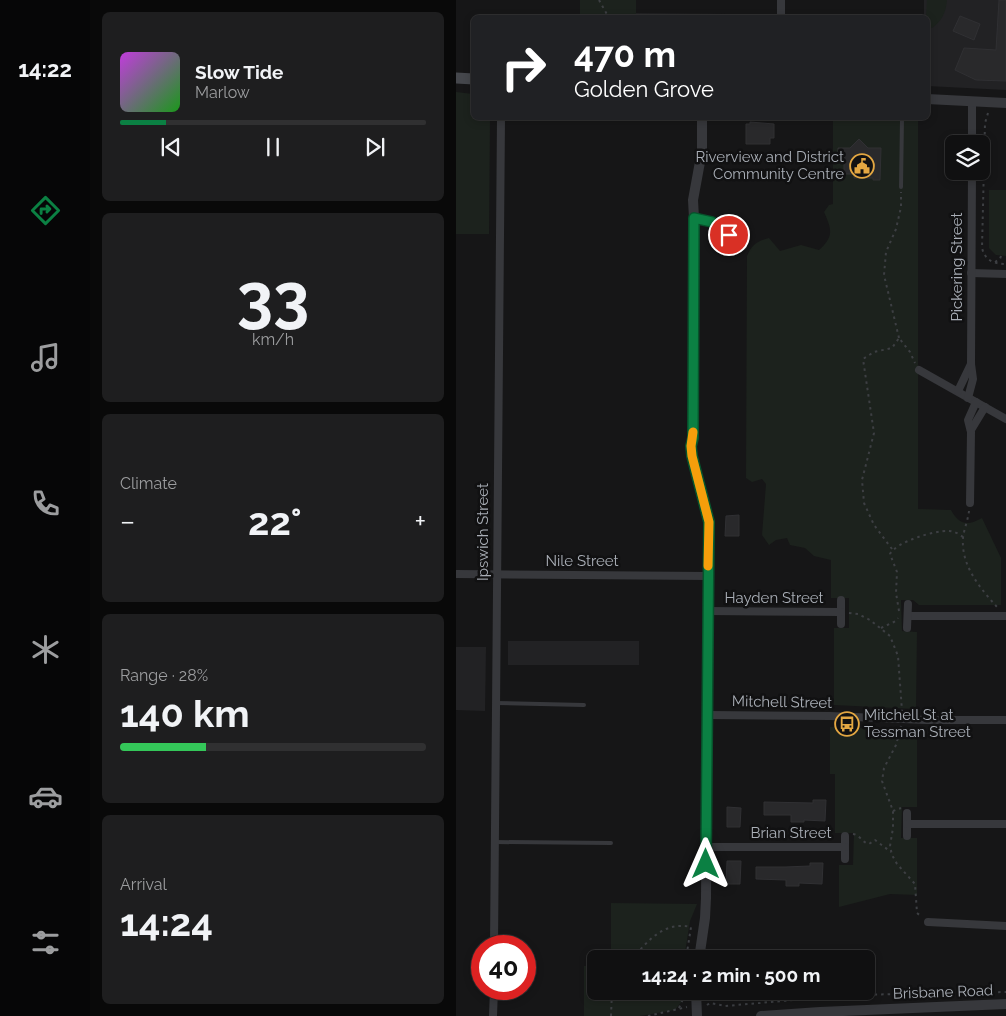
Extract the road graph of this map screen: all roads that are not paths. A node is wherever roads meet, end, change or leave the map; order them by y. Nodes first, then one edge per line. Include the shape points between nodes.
1 (781, 0) edge
2 (781, 15) edge
3 (456, 78) edge
4 (471, 79) edge
5 (930, 99) edge
6 (972, 102) junction
7 (1006, 103) edge
8 (501, 120) edge
9 (702, 120) edge
10 (709, 120) edge
11 (902, 120) edge
12 (972, 135) edge
13 (972, 180) edge
14 (901, 187) road end
15 (694, 218) junction
16 (743, 246) dead end
17 (971, 273) junction
18 (1006, 274) edge
19 (971, 364) junction
20 (919, 370) road end
21 (958, 391) junction
22 (968, 398) junction
23 (976, 402) junction
24 (985, 407) junction
25 (1006, 419) edge
26 (971, 432) junction
27 (970, 503) road end
28 (456, 574) edge
29 (497, 574) junction
30 (708, 576) junction
31 (841, 600) dead end
32 (908, 604) dead end
33 (708, 611) junction
34 (841, 612) junction
35 (908, 616) junction
36 (1006, 616) edge
37 (841, 624) dead end
38 (908, 628) dead end
39 (496, 704) junction
40 (584, 705) dead end
41 (708, 715) junction
42 (1006, 720) edge
43 (907, 813) dead end
44 (907, 824) junction
45 (1006, 824) edge
46 (845, 836) road end
47 (907, 836) dead end
48 (495, 842) junction
49 (611, 843) dead end
50 (707, 847) junction
51 (845, 847) junction
52 (845, 859) dead end
53 (928, 922) dead end
54 (1006, 926) edge
55 (494, 935) edge
56 (700, 950) edge
57 (494, 1000) edge
58 (696, 1000) edge
59 (1006, 1004) edge
60 (494, 1016) edge
61 (697, 1016) edge
62 (761, 1016) edge

1 - 2 street
3 - 4 main road
5 - 6 street
6 - 7 street
6 - 12 street
8 - 29 street, Ipswich Street
9 - 15 street via 702,151 692,200
10 - 15 street via 706,158
11 - 14 lane
13 - 17 street, Pickering Street
15 - 16 street via 712,222
15 - 30 street via 691,446 709,522
17 - 18 street
17 - 19 street, Pickering Street
19 - 21 street, Pickering Street
19 - 22 street, Pickering Street via 973,379
20 - 21 street
21 - 22 street
22 - 23 street
23 - 24 street
23 - 26 street via 969,419
24 - 25 street
24 - 26 street
26 - 27 street
28 - 29 street, Nile Street
29 - 30 street, Nile Street
29 - 39 street, Ipswich Street
30 - 33 street
31 - 34 street, Hayden Street
32 - 35 street
33 - 34 street, Hayden Street
33 - 41 street
34 - 37 street, Hayden Street
35 - 36 street
35 - 38 street
39 - 40 lane
39 - 48 street, Ipswich Street
41 - 42 street, Mitchell Street
41 - 50 street
43 - 44 street
44 - 45 street
44 - 47 street
46 - 51 street, Brian Street
48 - 49 lane
48 - 55 street, Ipswich Street
50 - 51 street, Brian Street
50 - 56 street via 706,911
51 - 52 street, Brian Street
53 - 54 street
57 - 60 street
58 - 61 street
59 - 62 street, Brisbane Road

